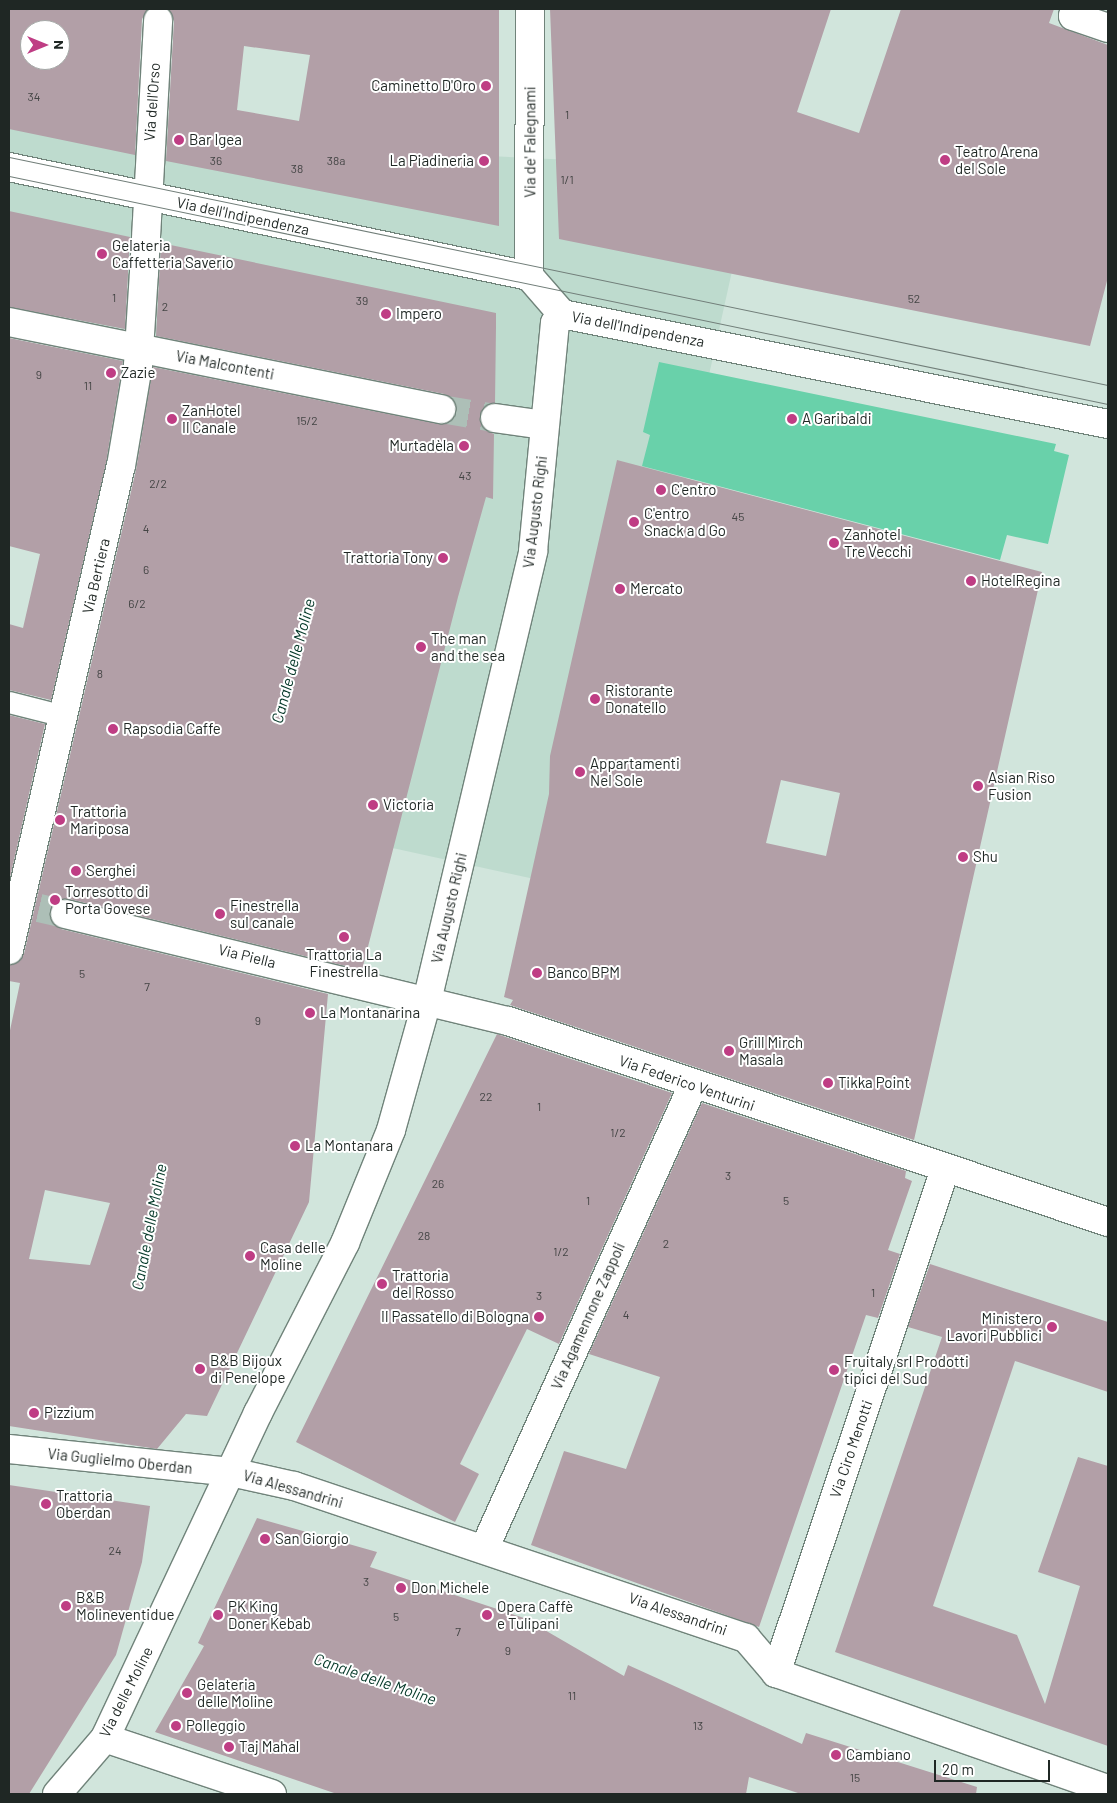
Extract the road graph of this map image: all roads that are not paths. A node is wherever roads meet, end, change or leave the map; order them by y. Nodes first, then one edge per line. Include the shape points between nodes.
1 (530, 9) edge
2 (1076, 9) edge
3 (159, 14) edge
4 (1108, 28) edge
5 (9, 167) edge
6 (148, 196) junction
7 (529, 276) junction
8 (562, 314) junction
9 (9, 322) edge
10 (140, 348) junction
11 (442, 409) tunnel mouth
12 (495, 418) tunnel mouth
13 (1108, 424) edge
14 (544, 425) junction
15 (9, 702) edge
16 (64, 716) junction
17 (33, 907) edge
18 (9, 950) edge
19 (427, 1001) junction
20 (693, 1085) junction
21 (945, 1169) junction
22 (1108, 1222) edge
23 (9, 1449) edge
24 (231, 1472) junction
25 (485, 1547) junction
26 (776, 1672) junction
27 (105, 1738) junction
28 (1108, 1789) edge
29 (57, 1794) edge
30 (272, 1794) edge

1 - 7 street, Via de' Falegnami
2 - 4 street via 1073,16
3 - 6 street, Via dell'Orso
5 - 6 street, Via dell'Indipendenza
6 - 7 street, Via dell'Indipendenza
6 - 10 street, Via Bertiera
7 - 8 street, Via dell'Indipendenza
8 - 13 street, Via dell'Indipendenza
8 - 14 street, Via Augusto Righi via 552,338
9 - 10 street, Via Malcontenti
10 - 11 street, Via Malcontenti
10 - 16 street, Via Bertiera via 121,466
12 - 14 street
14 - 19 street, Via Augusto Righi via 533,551
15 - 16 lane
16 - 17 street, Via Bertiera
17 - 18 street, Via Bertiera
17 - 19 street, Via Piella
19 - 20 street, Via Federico Venturini via 508,1021
19 - 24 street, Via Augusto Righi via 410,1068 370,1186
20 - 21 street, Via Federico Venturini
20 - 25 street, Via Agamennone Zappoli
21 - 22 street, Via Federico Venturini
21 - 26 street, Via Ciro Menotti
23 - 24 street, Via Guglielmo Oberdan
24 - 25 street, Via Alessandrini via 294,1486
24 - 27 street, Via delle Moline
25 - 26 street, Via Alessandrini via 746,1638
26 - 28 street, Via Alessandrini
27 - 29 street, Via delle Moline
27 - 30 street

